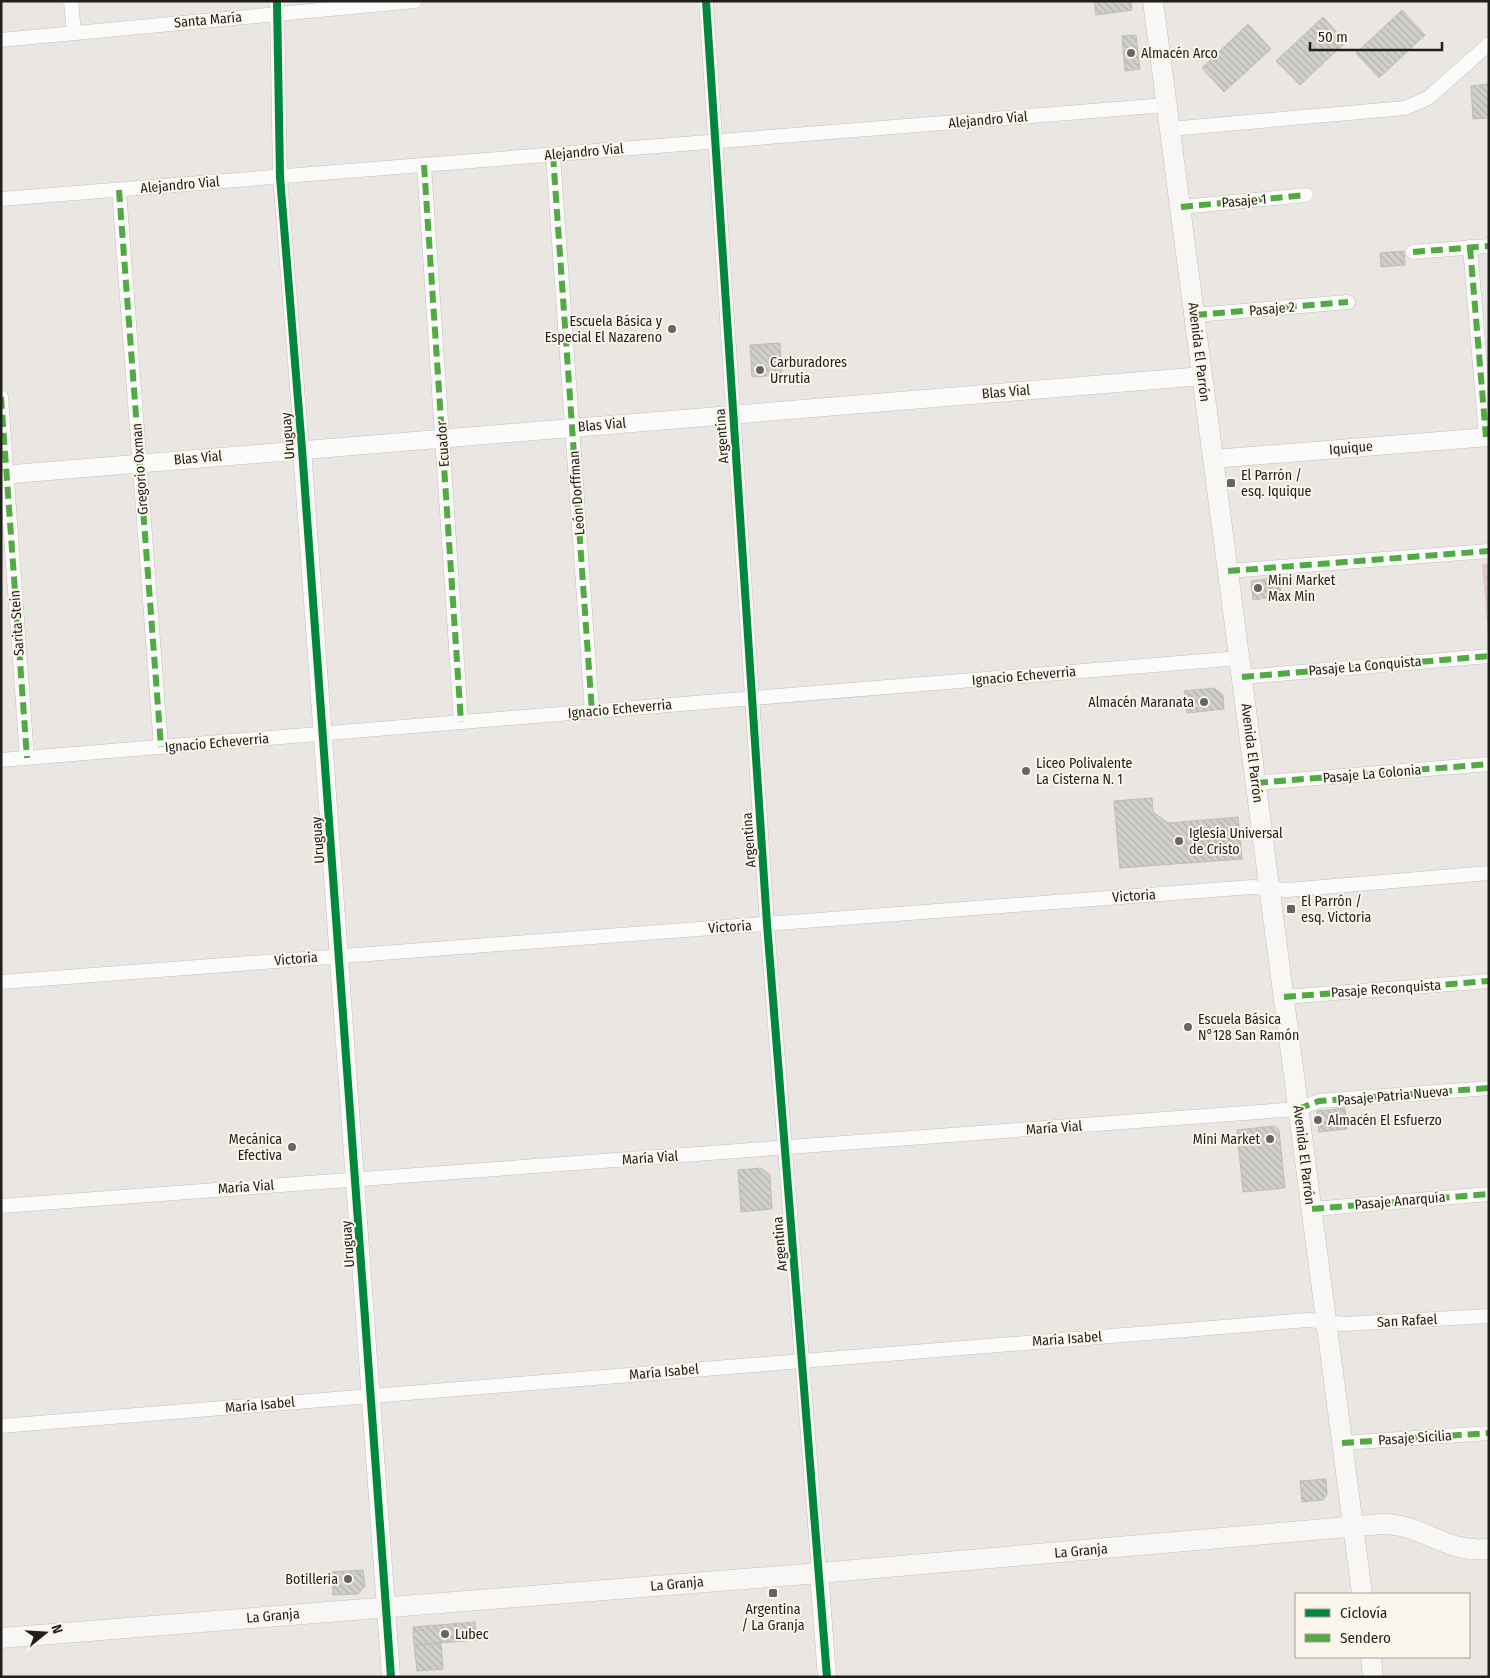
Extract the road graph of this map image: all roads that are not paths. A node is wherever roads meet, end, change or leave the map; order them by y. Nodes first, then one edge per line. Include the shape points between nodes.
1 (71, 1) edge
2 (415, 1) edge
3 (706, 1) edge
4 (1154, 1) edge
5 (278, 7) edge
6 (74, 33) junction
7 (1, 40) edge
8 (1489, 44) edge
9 (1166, 105) junction
10 (1170, 130) junction
11 (715, 142) junction
12 (553, 155) junction
13 (424, 165) junction
14 (280, 177) junction
15 (119, 190) junction
16 (1306, 195) dead end
17 (1, 199) edge
18 (1180, 207) junction
19 (1489, 246) edge
20 (1470, 247) junction
21 (1413, 252) dead end
22 (1348, 302) dead end
23 (1195, 315) junction
24 (1203, 376) junction
25 (1, 398) edge
26 (733, 414) junction
27 (573, 428) junction
28 (1487, 437) edge
29 (443, 438) junction
30 (302, 449) junction
31 (1214, 459) junction
32 (139, 463) junction
33 (4, 474) edge
34 (1489, 551) edge
35 (1228, 571) junction
36 (1489, 656) edge
37 (1241, 668) junction
38 (752, 698) junction
39 (592, 712) junction
40 (461, 722) junction
41 (323, 734) junction
42 (161, 747) junction
43 (26, 758) junction
44 (1, 760) edge
45 (1489, 764) edge
46 (1256, 783) junction
47 (1489, 873) edge
48 (1270, 889) junction
49 (767, 924) junction
50 (339, 955) junction
51 (1489, 981) edge
52 (1, 982) edge
53 (1284, 997) junction
54 (1489, 1088) edge
55 (1298, 1109) junction
56 (785, 1148) junction
57 (355, 1179) junction
58 (1489, 1194) edge
59 (1, 1206) edge
60 (1312, 1209) junction
61 (1489, 1316) edge
62 (1326, 1322) junction
63 (802, 1360) junction
64 (372, 1397) junction
65 (1, 1426) edge
66 (1489, 1433) edge
67 (1342, 1443) junction
68 (1353, 1527) junction
69 (1489, 1549) edge
70 (819, 1573) junction
71 (1362, 1593) edge
72 (387, 1607) junction
73 (1, 1638) edge
74 (1370, 1658) edge
75 (391, 1677) edge
76 (826, 1677) edge
77 (1373, 1677) edge

1 - 6 street
2 - 5 street, Santa María
3 - 11 street, Argentina
4 - 9 main road, Avenida El Parrón
5 - 6 street, Santa María
5 - 14 street, Uruguay
6 - 7 street, Santa María
8 - 10 street via 1428,98 1404,108
9 - 10 main road, Avenida El Parrón
9 - 11 street, Alejandro Vial
10 - 18 main road, Avenida El Parrón
11 - 12 street, Alejandro Vial
11 - 26 street, Argentina
12 - 13 street, Alejandro Vial
12 - 27 street, León Dorffman
13 - 14 street, Alejandro Vial
13 - 29 street, Ecuador
14 - 15 street, Alejandro Vial
14 - 30 street, Uruguay
15 - 17 street, Alejandro Vial
15 - 32 street, Gregorio Oxman
16 - 18 street, Pasaje 1
18 - 23 main road, Avenida El Parrón
19 - 20 street
20 - 21 street
20 - 28 street
22 - 23 street, Pasaje 2
23 - 24 main road, Avenida El Parrón
24 - 26 street, Blas Vial
24 - 31 main road, Avenida El Parrón
25 - 33 street, Sarita Stein
26 - 27 street, Blas Vial
26 - 38 street, Argentina
27 - 29 street, Blas Vial
27 - 39 street, León Dorffman
28 - 31 street, Iquique
29 - 30 street, Blas Vial
29 - 40 street, Ecuador
30 - 32 street, Blas Vial
30 - 41 street, Uruguay
31 - 35 main road, Avenida El Parrón
32 - 33 street, Blas Vial
32 - 42 street, Gregorio Oxman
33 - 43 street, Sarita Stein
34 - 35 street
35 - 37 main road, Avenida El Parrón
36 - 37 street, Pasaje La Conquista
37 - 38 street, Ignacio Echeverria
37 - 46 main road, Avenida El Parrón
38 - 39 street, Ignacio Echeverria
38 - 49 street, Argentina
39 - 40 street, Ignacio Echeverria
40 - 41 street, Ignacio Echeverria
41 - 42 street, Ignacio Echeverria
41 - 50 street, Uruguay
42 - 43 street, Ignacio Echeverria
43 - 44 street, Ignacio Echeverria
45 - 46 street, Pasaje La Colonia
46 - 48 main road, Avenida El Parrón
47 - 48 street, Victoria
48 - 49 street, Victoria via 1252,887
48 - 53 main road, Avenida El Parrón
49 - 50 street, Victoria
49 - 56 street, Argentina
50 - 52 street, Victoria
50 - 57 street, Uruguay
51 - 53 street, Pasaje Reconquista
53 - 55 main road, Avenida El Parrón
54 - 55 street, Pasaje Patria Nueva via 1320,1101
55 - 56 street, María Vial
55 - 60 main road, Avenida El Parrón
56 - 57 street, María Vial
56 - 63 street, Argentina
57 - 59 street, María Vial
57 - 64 street, Uruguay
58 - 60 street, Pasaje Anarquía
60 - 62 main road, Avenida El Parrón
61 - 62 street, San Rafael via 1344,1324
62 - 63 street, María Isabel via 1308,1320
62 - 67 main road, Avenida El Parrón
63 - 64 street, María Isabel
63 - 70 street, Argentina
64 - 65 street, María Isabel
64 - 72 street, Uruguay
66 - 67 street, Pasaje Sicilia
67 - 68 main road, Avenida El Parrón
68 - 69 main road, La Granja via 1400,1525 1454,1547
68 - 70 main road, La Granja
68 - 71 main road, Avenida El Parrón
70 - 72 main road, La Granja
70 - 76 street, Argentina
72 - 73 main road, La Granja
72 - 75 street, Uruguay
74 - 77 main road

